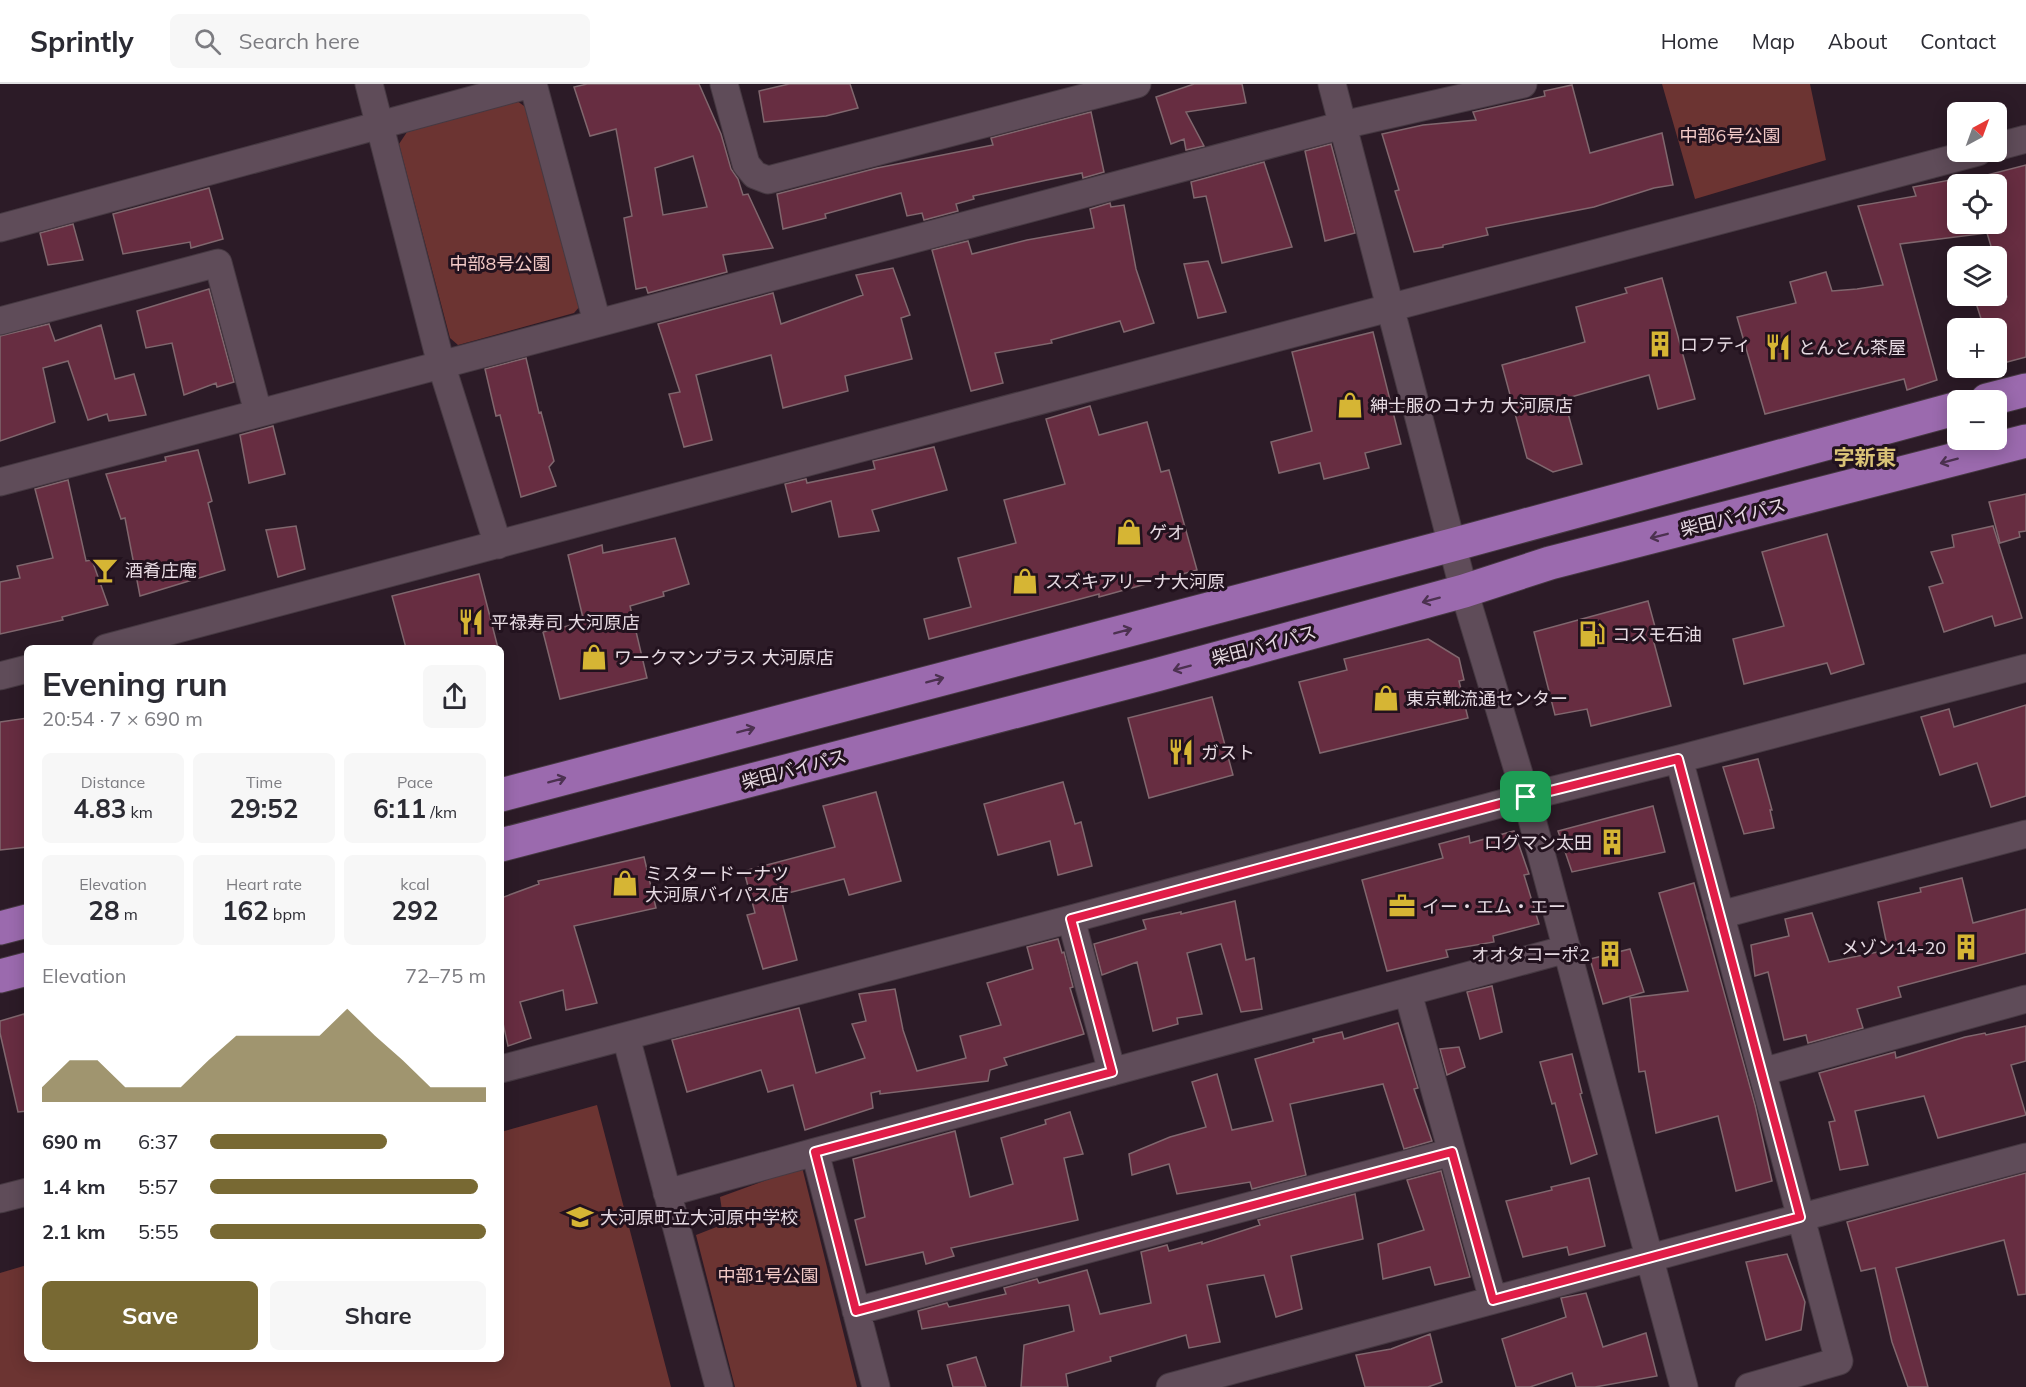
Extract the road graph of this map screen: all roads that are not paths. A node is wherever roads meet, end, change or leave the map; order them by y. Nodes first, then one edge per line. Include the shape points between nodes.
1 (369, 84) edge
2 (532, 84) edge
3 (724, 84) edge
4 (1137, 84) edge
5 (1332, 84) edge
6 (1523, 84) edge
7 (380, 125) junction
8 (1342, 125) junction
9 (2026, 139) edge
10 (2007, 144) edge
11 (1947, 160) edge
12 (0, 228) edge
13 (1391, 307) junction
14 (0, 321) edge
15 (597, 322) junction
16 (441, 364) junction
17 (2026, 390) edge
18 (2007, 395) edge
19 (1947, 411) edge
20 (258, 412) junction
21 (2026, 441) edge
22 (0, 482) edge
23 (498, 545) junction
24 (1452, 545) junction
25 (1464, 591) junction
26 (117, 645) edge
27 (2026, 668) edge
28 (24, 670) edge
29 (0, 676) edge
30 (1678, 759) junction
31 (504, 794) edge
32 (1526, 797) junction
33 (2026, 834) edge
34 (504, 844) edge
35 (1720, 915) junction
36 (1071, 919) junction
37 (24, 922) edge
38 (0, 928) edge
39 (1567, 949) junction
40 (24, 970) edge
41 (0, 976) edge
42 (1408, 993) junction
43 (2026, 999) edge
44 (626, 1037) junction
45 (504, 1068) edge
46 (1112, 1072) junction
47 (1762, 1072) junction
48 (815, 1152) junction
49 (1452, 1152) junction
50 (2026, 1157) edge
51 (24, 1193) edge
52 (667, 1193) junction
53 (0, 1199) edge
54 (1800, 1217) junction
55 (1649, 1257) junction
56 (1493, 1300) junction
57 (856, 1311) junction
58 (1177, 1386) edge
59 (719, 1387) edge
60 (876, 1387) edge
61 (1684, 1387) edge
62 (1749, 1387) edge

1 - 7 street
2 - 7 street
2 - 15 street
3 - 4 street via 746,164 755,175 768,180
5 - 8 street
6 - 8 street
7 - 12 street
7 - 16 street
8 - 13 street
8 - 15 street
9 - 10 street
11 - 13 street
13 - 23 street
13 - 24 street
14 - 20 street via 218,263
15 - 16 street
16 - 20 street
16 - 23 street
17 - 18 highway
19 - 24 highway
20 - 22 street
21 -> 25 highway, 柴田バイパス via 1550,563
23 - 26 street
24 - 25 street
31 -> 24 highway
25 - 32 street
25 -> 34 highway, 柴田バイパス
27 - 30 street
28 - 29 street
30 - 32 street
30 - 35 street
32 - 36 street
32 - 39 street
33 - 35 street
35 - 47 street
36 - 44 street
36 - 46 street
37 - 38 highway
39 - 42 street
39 - 55 street
40 - 41 highway
42 - 46 street
42 - 49 street
43 - 47 street
44 - 45 street
44 - 52 street
46 - 48 street
47 - 54 street
48 - 52 street
48 - 57 street
49 - 56 street
49 - 57 street
50 - 54 street
51 - 53 street
52 - 59 street
54 - 55 street
54 - 62 street via 1839,1361
55 - 56 street
55 - 61 street
56 - 58 street
57 - 60 street

